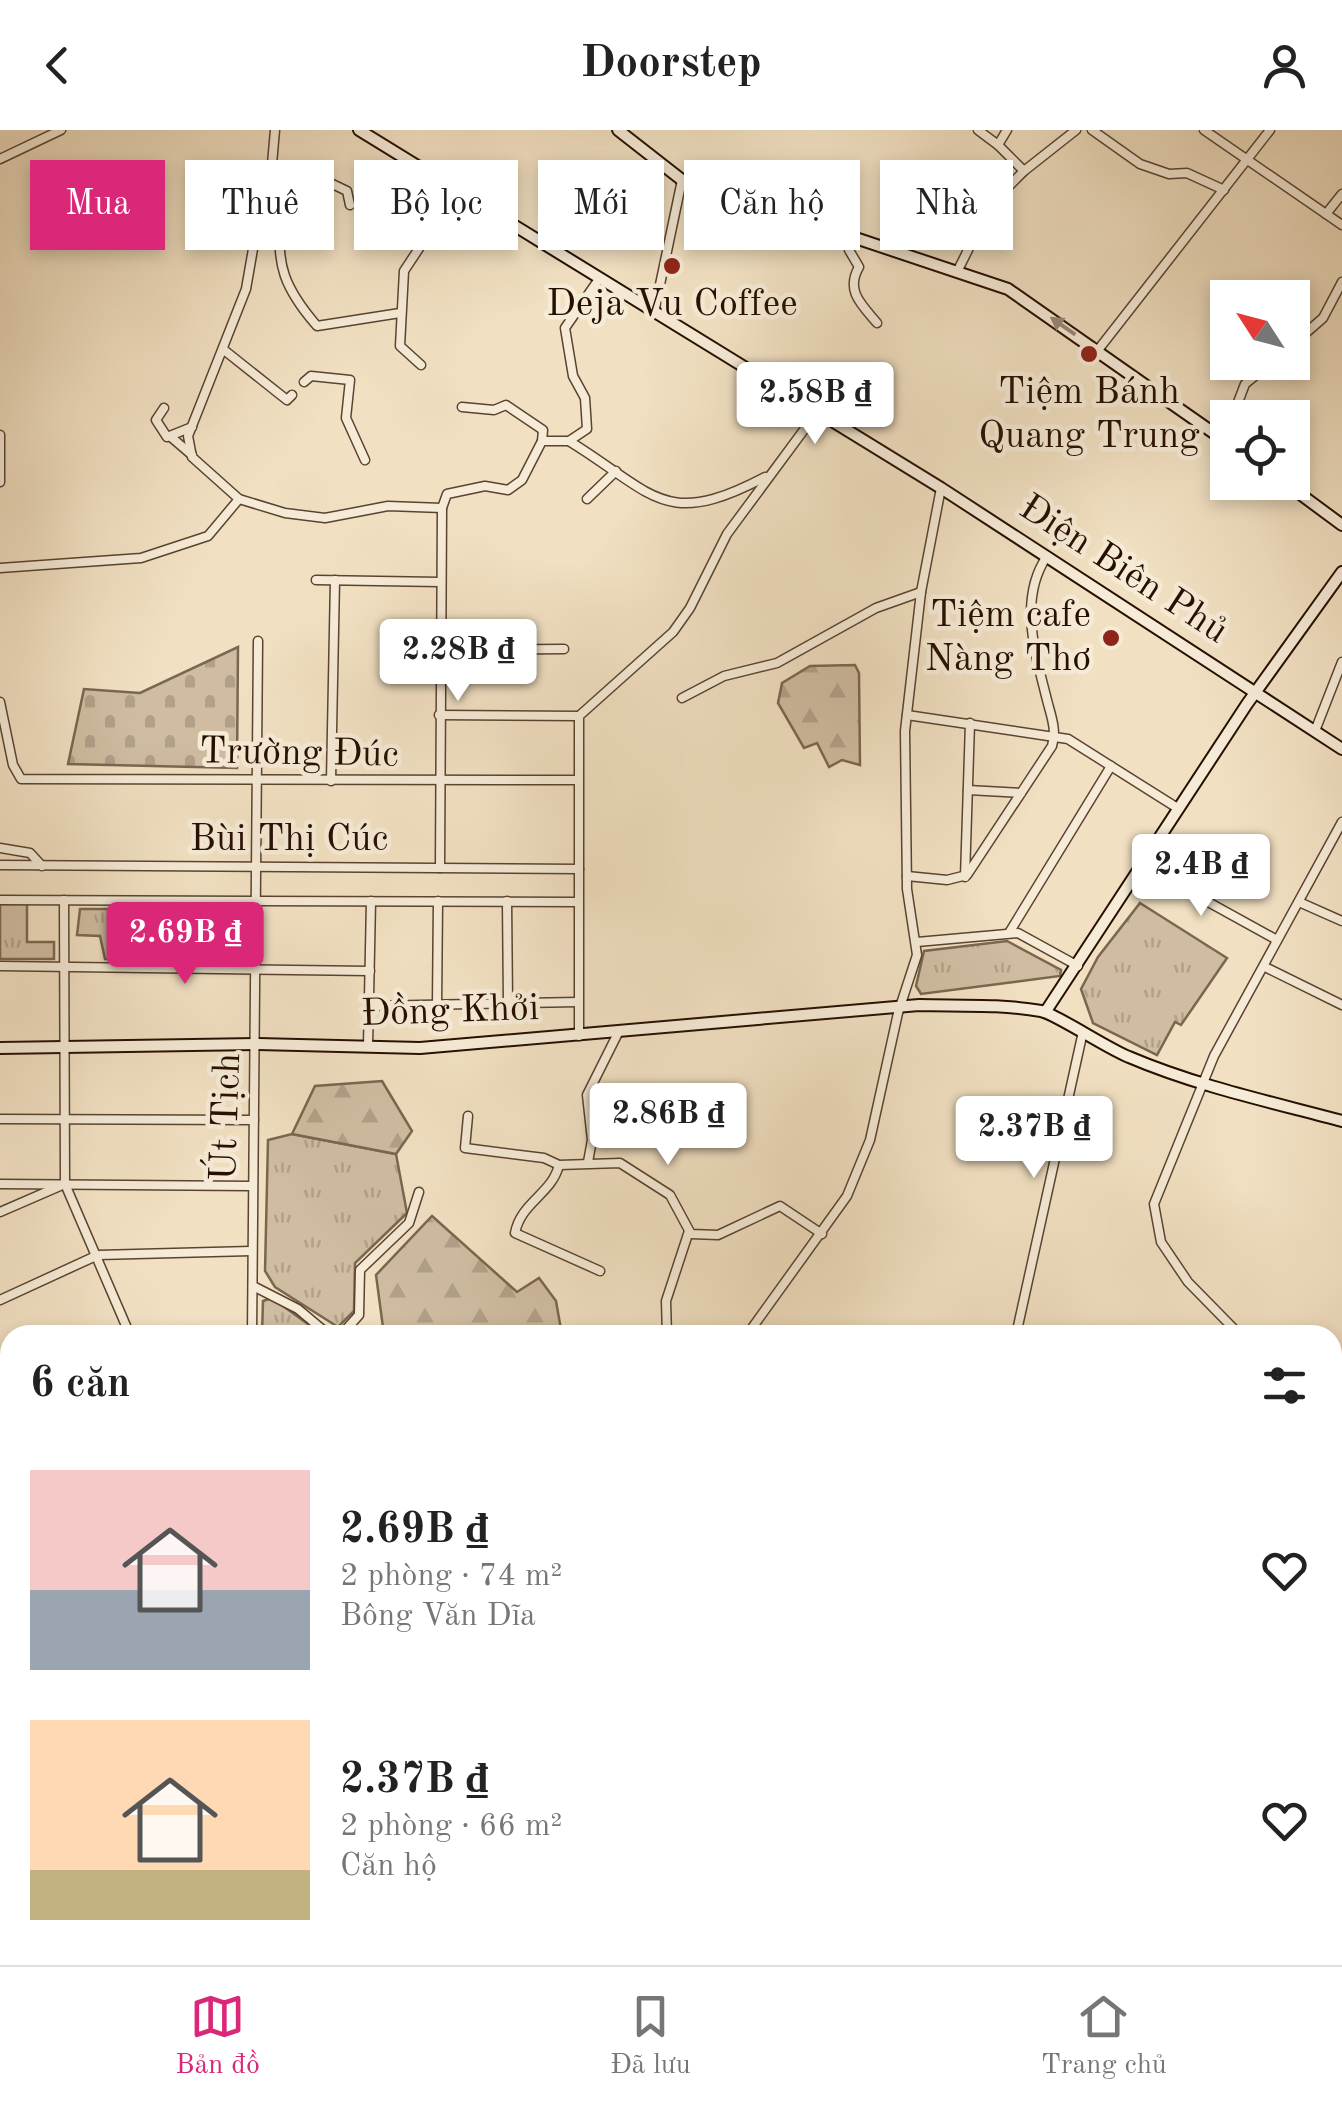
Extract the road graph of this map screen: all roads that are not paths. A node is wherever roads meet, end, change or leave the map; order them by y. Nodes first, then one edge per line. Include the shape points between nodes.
1 (61, 130) edge
2 (275, 130) edge
3 (359, 130) edge
4 (978, 130) edge
5 (1007, 130) edge
6 (1076, 130) edge
7 (1092, 130) edge
8 (1204, 130) edge
9 (1270, 130) edge
10 (626, 132) edge
11 (998, 145) junction
12 (0, 159) edge
13 (272, 160) edge
14 (407, 160) edge
15 (1248, 160) junction
16 (1024, 171) junction
17 (682, 180) joint
18 (334, 184) edge
19 (1224, 190) junction
20 (1342, 194) edge
21 (350, 205) dead end
22 (1326, 214) junction
23 (1342, 225) edge
24 (518, 229) edge
25 (860, 236) edge
26 (253, 250) edge
27 (277, 250) edge
28 (417, 250) edge
29 (850, 250) edge
30 (958, 270) junction
31 (599, 279) junction
32 (1342, 282) edge
33 (400, 313) junction
34 (654, 313) junction
35 (877, 324) dead end
36 (1310, 329) edge
37 (224, 350) junction
38 (1098, 350) junction
39 (421, 365) dead end
40 (304, 382) dead end
41 (292, 395) dead end
42 (807, 404) junction
43 (164, 408) dead end
44 (462, 408) dead end
45 (192, 427) junction
46 (1210, 427) edge
47 (0, 435) edge
48 (170, 437) junction
49 (542, 441) junction
50 (569, 441) junction
51 (192, 456) junction
52 (366, 460) dead end
53 (616, 471) junction
54 (769, 475) junction
55 (0, 482) edge
56 (941, 488) junction
57 (239, 498) junction
58 (587, 499) dead end
59 (1308, 500) edge
60 (442, 508) junction
61 (1342, 525) edge
62 (1047, 556) junction
63 (0, 568) edge
64 (1342, 572) edge
65 (316, 580) dead end
66 (335, 580) junction
67 (440, 582) junction
68 (920, 592) junction
69 (258, 641) dead end
70 (564, 648) dead end
71 (439, 650) junction
72 (1342, 662) edge
73 (1256, 692) junction
74 (682, 698) dead end
75 (0, 702) edge
76 (439, 715) junction
77 (907, 715) junction
78 (579, 716) junction
79 (970, 723) junction
80 (1315, 731) junction
81 (1055, 736) junction
82 (1342, 749) edge
83 (1112, 766) junction
84 (258, 780) junction
85 (577, 780) junction
86 (331, 781) junction
87 (438, 782) junction
88 (968, 790) junction
89 (1021, 793) junction
90 (1179, 810) junction
91 (1342, 822) edge
92 (0, 848) edge
93 (0, 865) edge
94 (42, 866) junction
95 (1143, 866) junction
96 (440, 868) junction
97 (258, 869) junction
98 (579, 870) junction
99 (906, 876) junction
100 (965, 877) junction
101 (0, 900) edge
102 (64, 900) junction
103 (257, 900) junction
104 (371, 901) junction
105 (438, 901) junction
106 (507, 902) junction
107 (576, 902) junction
108 (1299, 902) junction
109 (1342, 921) edge
110 (1010, 932) junction
111 (1277, 940) junction
112 (916, 942) junction
113 (0, 966) edge
114 (1078, 966) junction
115 (64, 967) junction
116 (1265, 967) junction
117 (257, 969) junction
118 (370, 970) junction
119 (578, 1002) junction
120 (508, 1004) junction
121 (436, 1005) junction
122 (1342, 1005) edge
123 (369, 1006) junction
124 (900, 1008) junction
125 (1046, 1012) junction
126 (618, 1033) junction
127 (578, 1036) junction
128 (1082, 1036) junction
129 (258, 1044) junction
130 (368, 1046) junction
131 (0, 1048) edge
132 (64, 1050) junction
133 (1206, 1084) junction
134 (468, 1116) dead end
135 (0, 1119) edge
136 (64, 1120) junction
137 (254, 1120) junction
138 (1342, 1121) edge
139 (588, 1162) junction
140 (559, 1165) junction
141 (0, 1184) edge
142 (65, 1184) junction
143 (250, 1186) junction
144 (419, 1192) dead end
145 (0, 1212) edge
146 (689, 1231) junction
147 (822, 1234) junction
148 (250, 1251) junction
149 (98, 1255) junction
150 (600, 1272) dead end
151 (254, 1286) junction
152 (0, 1300) edge
153 (126, 1325) edge
154 (253, 1325) edge
155 (318, 1325) edge
156 (350, 1325) edge
157 (667, 1325) edge
158 (754, 1325) edge
159 (1018, 1325) edge
160 (1230, 1325) edge

1 - 12 street
2 - 13 street
3 - 14 street, Điện Biên Phủ
4 - 11 street
5 - 11 street
6 - 16 street
7 - 19 street via 1140,164
8 - 15 street
9 - 15 street
10 - 17 street
11 - 16 street
15 - 19 street
15 - 22 street
16 - 30 street via 991,204
17 - 34 street
18 - 21 street via 347,190
19 - 38 street
20 - 22 street
22 - 23 street
24 - 31 street, Điện Biên Phủ
25 - 30 street
26 - 37 street
27 - 33 street via 288,294 317,326
28 - 33 street via 404,270
29 - 35 street via 859,266 854,295
38 -> 30 street via 1008,289
31 - 34 street, Điện Biên Phủ
31 - 50 street via 566,328 587,414 587,429
32 - 36 street
33 - 39 street via 400,346
34 - 42 street, Điện Biên Phủ
37 - 41 street via 287,400
37 - 45 street
38 - 46 street
40 - 52 street via 311,376 350,380 346,418
42 - 54 street via 809,422
42 - 56 street, Điện Biên Phủ
43 - 48 street via 156,420
44 - 49 street via 512,406 543,430
45 - 48 street
45 - 51 street
47 - 55 street
48 - 51 street
49 - 50 street
49 - 60 street via 522,480 508,490 485,486 447,494
50 - 53 street
51 - 57 street
53 - 54 street via 674,506 724,499
53 - 58 street
54 - 78 street via 672,632
56 - 62 street, Điện Biên Phủ
56 - 68 street
57 - 60 street via 325,518 388,506
57 - 63 street via 208,536 140,558
59 - 61 street
60 - 67 street
62 - 73 street, Điện Biên Phủ
62 - 81 street via 1034,576 1030,616
64 - 73 street
65 - 66 street
66 - 67 street
66 - 86 street
67 - 71 street
68 - 74 street via 876,608 777,663 724,676
68 - 77 street
69 - 84 street, Út Tịch
70 - 71 street
71 - 76 street
72 - 80 street
73 - 80 street, Điện Biên Phủ
73 - 90 street
75 - 84 street, Trường Đúc via 21,779
76 - 78 street
76 - 87 street
77 - 79 street
77 - 99 street
78 - 85 street
79 - 81 street
79 - 88 street
80 - 82 street, Điện Biên Phủ
81 - 83 street
81 - 89 street
83 - 90 street
83 - 110 street
84 - 86 street, Trường Đúc
84 - 97 street, Út Tịch
85 - 87 street, Trường Đúc
85 - 98 street
86 - 87 street, Trường Đúc
87 - 96 street
88 - 89 street
88 - 100 street
89 - 100 street
90 - 95 street
91 - 108 street
92 - 94 street via 30,852
93 - 94 street, Bùi Thị Cúc
94 - 97 street, Bùi Thị Cúc
95 - 111 street
95 - 114 street
96 - 97 street, Bùi Thị Cúc
96 - 98 street, Bùi Thị Cúc
97 - 103 street, Út Tịch
98 - 107 street
99 - 100 street
99 - 112 street
101 - 102 street
102 - 103 street
102 - 115 street
103 - 104 street
103 - 117 street, Út Tịch
104 - 105 street
104 - 118 street
105 - 106 street
105 - 121 street
106 - 107 street
106 - 120 street
107 - 119 street
108 - 109 street
108 - 111 street
110 - 112 street
110 - 114 street
111 - 116 street
112 - 124 street
113 - 115 street
114 - 125 street
115 - 117 street
115 - 132 street
116 - 122 street
116 - 133 street via 1232,1021
117 - 118 street
117 - 129 street, Út Tịch
118 - 123 street
119 - 120 street
119 - 127 street
120 - 121 street
121 - 123 street
123 - 130 street
124 - 125 street, Đồng Khởi
124 - 126 street, Đồng Khởi
124 - 147 street via 870,1140
125 - 128 street
126 - 127 street, Đồng Khởi
126 - 139 street via 587,1095
127 - 130 street, Đồng Khởi
128 - 133 street
128 - 159 street
129 - 130 street, Đồng Khởi
129 - 132 street, Đồng Khởi
129 - 137 street, Út Tịch
131 - 132 street, Đồng Khởi
132 - 136 street
133 - 138 street
133 - 160 street via 1184,1122 1154,1218 1188,1282
134 - 140 street via 466,1148
135 - 136 street
136 - 137 street
136 - 142 street
137 - 143 street, Út Tịch
139 - 140 street
139 - 146 street via 620,1162 657,1184
140 - 150 street via 551,1184 524,1206 515,1233
141 - 142 street
142 - 143 street
142 - 145 street
142 - 149 street
143 - 148 street, Út Tịch
144 - 156 street via 409,1223 360,1270 359,1315
146 - 147 street via 718,1235 780,1206
146 - 157 street via 666,1301
147 - 158 street
148 - 149 street
148 - 151 street, Út Tịch
149 - 152 street
149 - 153 street
151 - 154 street, Út Tịch
151 - 155 street

